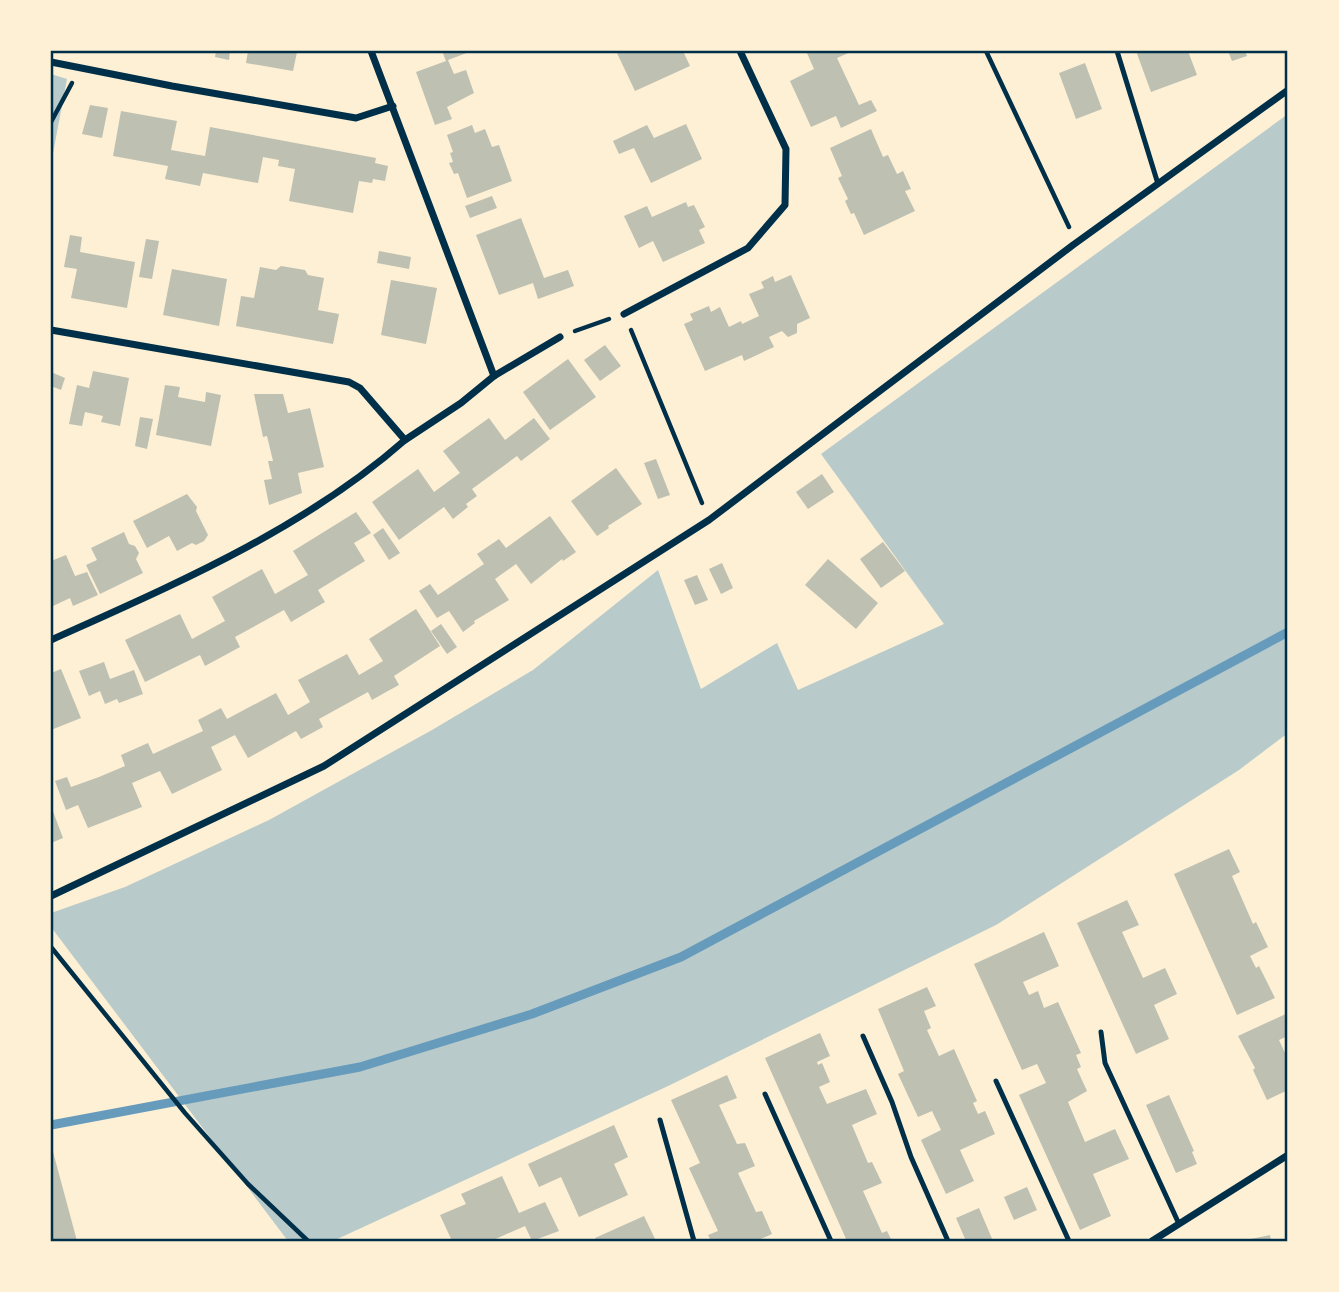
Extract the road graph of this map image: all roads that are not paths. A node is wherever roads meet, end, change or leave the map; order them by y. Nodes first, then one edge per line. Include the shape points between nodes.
1 (371, 51) edge
2 (740, 51) edge
3 (1116, 51) edge
4 (51, 62) edge
5 (1288, 89) edge
6 (393, 106) junction
7 (1158, 184) junction
8 (624, 314) road end
9 (51, 330) edge
10 (560, 337) road end
11 (494, 376) junction
12 (405, 440) junction
13 (51, 640) edge
14 (51, 896) edge
15 (1101, 1032) dead end
16 (863, 1036) dead end
17 (996, 1081) dead end
18 (765, 1094) dead end
19 (660, 1120) dead end
20 (1288, 1155) edge
21 (1179, 1224) junction
22 (1163, 1238) edge
23 (694, 1241) edge
24 (831, 1241) edge
25 (948, 1241) edge
26 (1069, 1241) edge
27 (1152, 1241) edge

1 - 6 street
2 - 8 street via 786,149 785,205 748,248
3 - 7 lane
4 - 6 street via 356,118
5 - 7 street
6 - 11 street
7 - 14 street via 709,520 324,766
9 - 12 street via 349,382 360,388
10 - 11 street
11 - 12 street
12 - 13 street via 363,474 259,541
15 - 21 lane via 1105,1063
16 - 25 lane
17 - 26 lane
18 - 24 lane
19 - 23 lane
20 - 21 street
21 - 22 street
22 - 27 street

